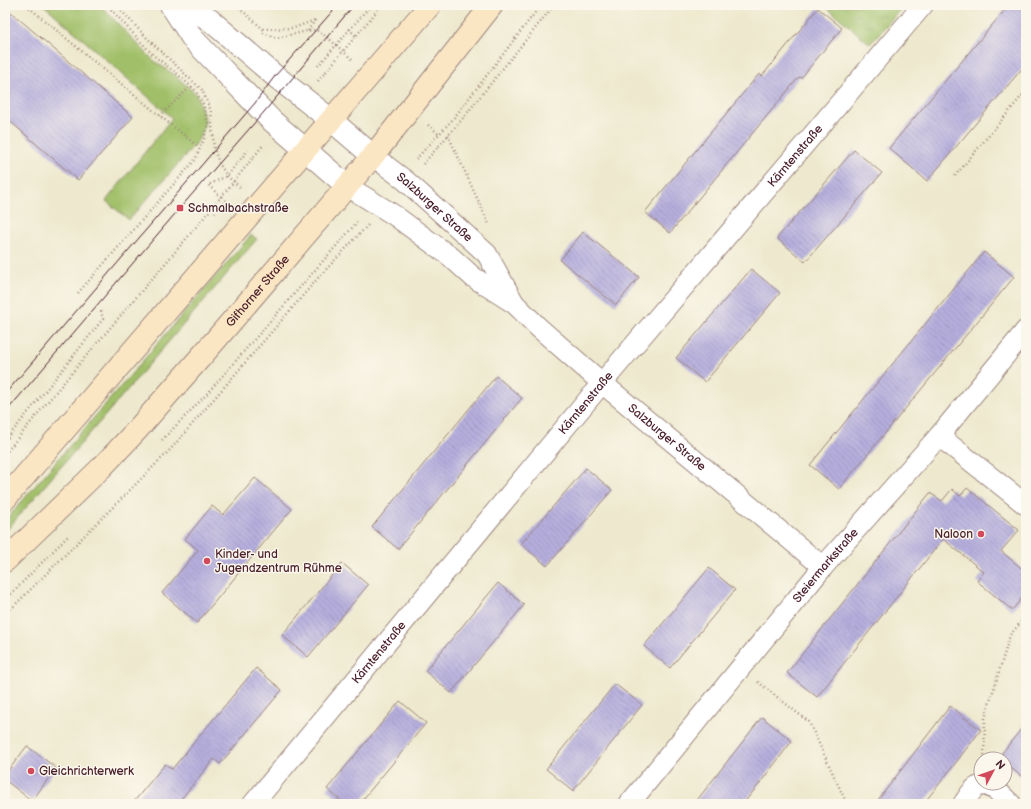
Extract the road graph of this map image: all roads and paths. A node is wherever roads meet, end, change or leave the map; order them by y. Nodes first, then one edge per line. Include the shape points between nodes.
1 (26, 5) edge
2 (107, 5) edge
3 (116, 5) edge
4 (171, 5) edge
5 (185, 5) edge
6 (236, 5) edge
7 (371, 5) edge
8 (382, 5) edge
9 (430, 5) edge
10 (492, 5) edge
11 (542, 5) edge
12 (554, 5) edge
13 (924, 5) edge
14 (256, 30) dead end
15 (349, 30) junction
16 (307, 31) junction
17 (356, 36) junction
18 (336, 45) junction
19 (318, 66) dead end
20 (189, 88) dead end
21 (1026, 91) edge
22 (160, 116) junction
23 (453, 119) junction
24 (331, 120) junction
25 (459, 123) junction
26 (448, 135) junction
27 (199, 147) dead end
28 (248, 150) dead end
29 (305, 150) junction
30 (373, 156) junction
31 (422, 164) dead end
32 (227, 176) junction
33 (955, 176) dead end
34 (400, 177) junction
35 (233, 182) dead end
36 (347, 186) junction
37 (221, 197) junction
38 (226, 200) dead end
39 (375, 203) junction
40 (215, 213) dead end
41 (370, 222) dead end
42 (490, 226) dead end
43 (324, 260) dead end
44 (313, 272) dead end
45 (318, 278) junction
46 (78, 293) dead end
47 (515, 304) junction
48 (101, 311) dead end
49 (1026, 330) edge
50 (602, 383) junction
51 (939, 436) junction
52 (5, 441) edge
53 (5, 454) edge
54 (5, 500) edge
55 (1026, 505) edge
56 (5, 562) edge
57 (822, 567) junction
58 (5, 615) edge
59 (1026, 616) edge
60 (740, 668) junction
61 (984, 751) edge
62 (253, 804) edge
63 (629, 804) edge
64 (848, 804) edge
65 (962, 804) edge
66 (1011, 804) edge

1 - 22 path
2 - 46 path via 153,55 195,90 203,104 208,123 195,160
3 - 32 path via 202,90 211,111 214,150
4 - 29 street via 193,39
5 - 24 street via 210,20
6 - 16 path via 264,29 294,28 315,20
7 - 15 path
8 - 17 path
9 - 24 main road
10 - 30 main road, Gifhorner Straße
11 - 23 path
12 - 25 path
13 - 50 street, Kärntenstraße
14 - 16 path via 277,38
15 - 17 path
15 - 18 path
16 - 18 path via 316,30
17 - 18 path via 343,50
18 - 19 path
20 - 22 path
21 - 33 path
22 - 27 path
23 - 25 path
23 - 34 path
24 - 29 main road
24 - 30 street
25 - 26 path
26 - 31 path
26 - 42 path
28 - 32 path
29 - 36 street
29 - 54 main road
30 - 34 street, Salzburger Straße
30 - 36 main road, Gifhorner Straße
32 - 37 path via 208,185
34 - 47 street, Salzburger Straße via 486,254
35 - 37 path
36 - 39 street, Salzburger Straße
36 - 56 main road, Gifhorner Straße via 136,431
37 - 53 path
38 - 40 path
39 - 43 path
39 - 47 street, Salzburger Straße via 451,257 473,277
41 - 45 path
44 - 45 path
45 - 58 path via 170,450
47 - 50 street, Salzburger Straße
48 - 52 path via 103,319
49 - 51 street, Steiermarkstraße
50 - 57 street, Salzburger Straße
50 - 62 street, Kärntenstraße
51 - 55 street
51 - 57 street, Steiermarkstraße
57 - 60 street, Steiermarkstraße
59 - 61 path via 1010,635 985,718
60 - 63 street, Steiermarkstraße
60 - 64 path via 808,722
65 - 66 street via 976,787 984,785 991,786

